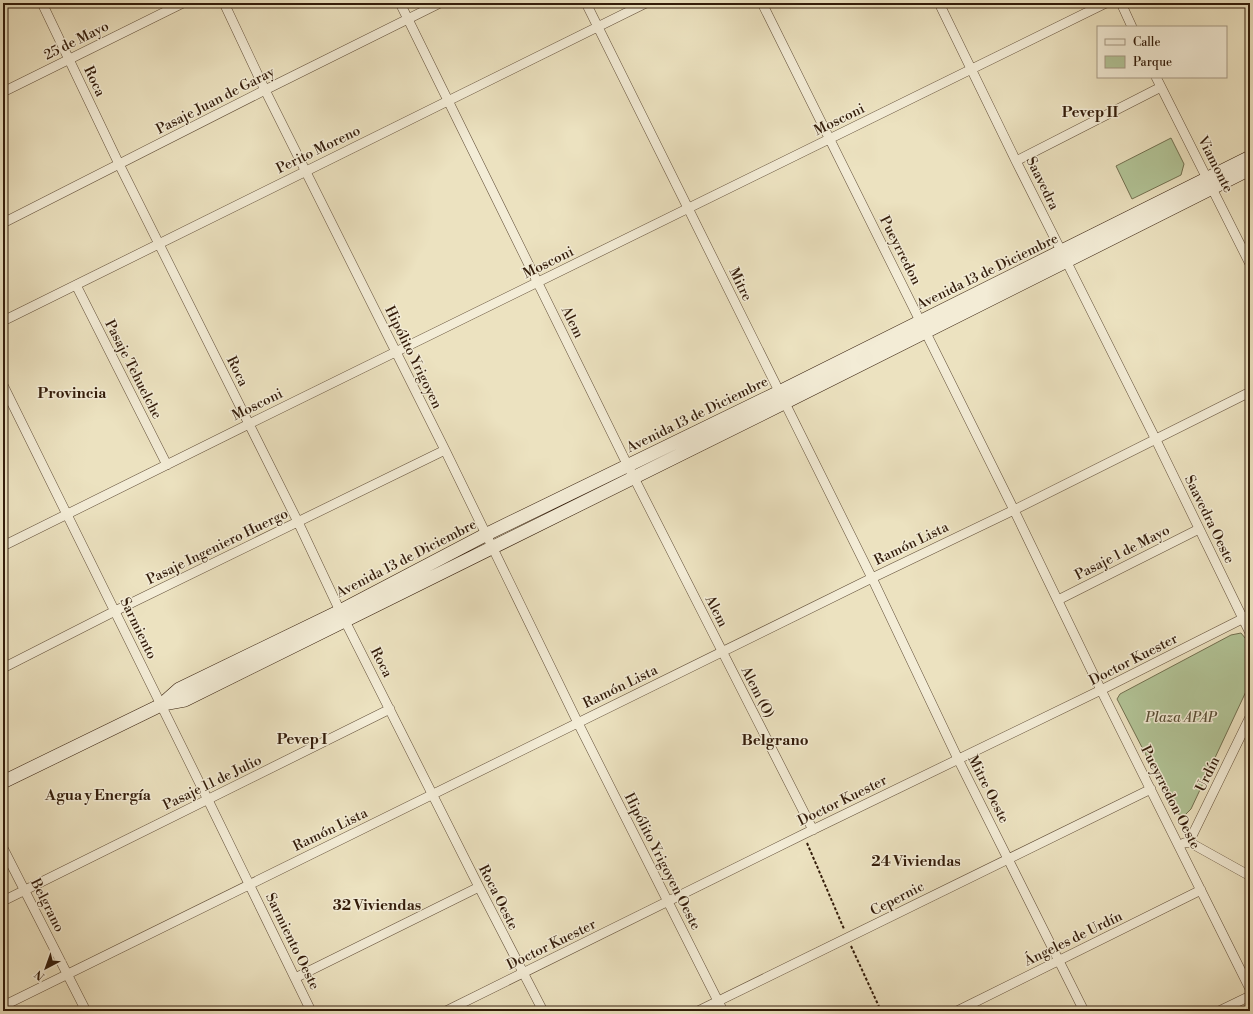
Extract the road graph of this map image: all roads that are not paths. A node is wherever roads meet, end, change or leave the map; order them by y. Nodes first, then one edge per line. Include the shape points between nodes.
1 (42, 3) edge
2 (183, 3) edge
3 (224, 3) edge
4 (400, 3) edge
5 (440, 3) edge
6 (586, 3) edge
7 (646, 3) edge
8 (762, 3) edge
9 (939, 3) edge
10 (1106, 3) edge
11 (1120, 3) edge
12 (408, 20) junction
13 (1132, 26) edge
14 (598, 27) junction
15 (70, 59) junction
16 (972, 69) junction
17 (1156, 78) edge
18 (1161, 88) junction
19 (265, 90) junction
20 (3, 92) edge
21 (448, 101) junction
22 (830, 139) junction
23 (1250, 158) edge
24 (1016, 161) junction
25 (119, 164) junction
26 (1250, 169) edge
27 (305, 171) junction
28 (1210, 183) junction
29 (688, 208) junction
30 (3, 223) edge
31 (159, 243) junction
32 (1064, 256) junction
33 (1250, 264) edge
34 (538, 282) junction
35 (76, 285) junction
36 (3, 321) edge
37 (923, 327) junction
38 (396, 352) junction
39 (3, 385) edge
40 (1250, 392) edge
41 (781, 398) junction
42 (249, 424) junction
43 (1155, 438) junction
44 (444, 450) junction
45 (167, 465) junction
46 (631, 471) junction
47 (1014, 510) junction
48 (67, 514) junction
49 (298, 522) junction
50 (1199, 529) junction
51 (485, 535) junction
52 (3, 546) edge
53 (492, 548) junction
54 (872, 578) junction
55 (1058, 600) junction
56 (115, 611) junction
57 (342, 616) junction
58 (1246, 617) edge
59 (1250, 633) edge
60 (722, 652) junction
61 (3, 668) edge
62 (1101, 690) junction
63 (161, 704) junction
64 (390, 709) junction
65 (1250, 718) edge
66 (578, 723) junction
67 (958, 759) junction
68 (3, 782) edge
69 (1151, 789) junction
70 (432, 794) junction
71 (208, 800) junction
72 (808, 832) junction
73 (1189, 842) junction
74 (1178, 844) junction
75 (3, 848) edge
76 (1008, 858) junction
77 (1250, 876) edge
78 (249, 884) junction
79 (479, 887) junction
80 (24, 890) junction
81 (1201, 890) junction
82 (3, 901) edge
83 (668, 902) junction
84 (1059, 961) junction
85 (67, 974) junction
86 (523, 974) junction
87 (295, 978) junction
88 (1250, 989) edge
89 (1250, 996) edge
90 (718, 1001) junction
91 (3, 1006) edge
92 (86, 1011) edge
93 (311, 1011) edge
94 (446, 1011) edge
95 (543, 1011) edge
96 (698, 1011) edge
97 (723, 1011) edge
98 (957, 1011) edge
99 (1084, 1011) edge
100 (1219, 1011) edge

1 - 15 street, Roca
2 - 15 street, 25 de Mayo
3 - 19 street, Hipólito Yrigoyen
4 - 12 street, Alem
5 - 12 street, Pasaje Juan de Garay
6 - 14 street, Mitre
7 - 14 street, Perito Moreno
8 - 22 street, Pueyrredon
9 - 16 street, Saavedra
10 - 16 street, Mosconi
11 - 13 street
12 - 19 street, Pasaje Juan de Garay
12 - 21 street, Alem
14 - 21 street, Perito Moreno
14 - 29 street, Mitre
15 - 20 street, 25 de Mayo
15 - 25 street, Roca
16 - 22 street, Mosconi
16 - 24 street, Saavedra
17 - 18 street, Viamonte
18 - 24 street
18 - 28 street, Viamonte
19 - 25 street, Pasaje Juan de Garay
19 - 27 street, Hipólito Yrigoyen
21 - 27 street, Perito Moreno
21 - 34 street, Alem
22 - 29 street, Mosconi
22 - 37 street, Pueyrredon
23 - 28 street, Avenida 13 de Diciembre
24 - 32 street, Saavedra
25 - 30 street, Pasaje Juan de Garay
25 - 31 street, Roca
26 - 28 street, Avenida 13 de Diciembre
27 - 31 street, Perito Moreno
27 - 38 street, Hipólito Yrigoyen
28 - 32 street, Avenida 13 de Diciembre
28 - 33 street, Viamonte
29 - 34 street, Mosconi
29 - 41 street, Mitre
31 - 35 street, Perito Moreno
31 - 42 street, Roca
32 - 37 street, Avenida 13 de Diciembre
32 - 43 street, Saavedra
34 - 38 street, Mosconi
34 - 46 street, Alem
35 - 36 street, Perito Moreno
35 - 45 street, Pasaje Tehuelche
37 - 41 street, Avenida 13 de Diciembre
37 - 47 street, Pueyrredon
38 - 42 street, Mosconi
38 - 44 street, Hipólito Yrigoyen
39 - 48 street, Sarmiento
40 - 43 street, Ramón Lista
41 - 46 street, Avenida 13 de Diciembre
41 - 54 street, Mitre
42 - 45 street, Mosconi
42 - 49 street, Roca
43 - 47 street, Ramón Lista
43 - 50 street, Saavedra Oeste
44 - 49 street, Pasaje Ingeniero Huergo
44 - 51 street, Hipólito Yrigoyen
45 - 48 street, Mosconi
46 - 51 street, Avenida 13 de Diciembre
46 - 53 street, Avenida 13 de Diciembre
46 - 60 street, Alem
47 - 54 street, Ramón Lista
47 - 55 street, Pueyrredon Oeste
48 - 52 street, Mosconi
48 - 56 street, Sarmiento
49 - 56 street, Pasaje Ingeniero Huergo
49 - 57 street, Roca
50 - 55 street, Pasaje 1 de Mayo
50 - 58 street, Saavedra Oeste
51 - 53 street, Hipólito Yrigoyen
51 - 57 street, Avenida 13 de Diciembre
53 - 57 street, Avenida 13 de Diciembre
53 - 66 street, Hipólito Yrigoyen
54 - 60 street, Ramón Lista
54 - 67 street, Mitre Oeste
55 - 62 street, Pueyrredon Oeste
56 - 61 street, Pasaje Ingeniero Huergo
56 - 63 street, Sarmiento
57 - 63 street, Avenida 13 de Diciembre via 185,700
57 - 64 street, Roca
58 - 59 street, Saavedra Oeste
58 - 62 street, Doctor Kuester
60 - 66 street, Ramón Lista
60 - 72 street, Alem (O)
62 - 67 street, Doctor Kuester
62 - 69 street, Pueyrredon Oeste
63 - 68 street, Avenida 13 de Diciembre
63 - 71 street, Sarmiento
64 - 70 street, Roca
64 - 71 street, Pasaje 11 de Julio
65 - 73 street, Urdín
66 - 70 street, Ramón Lista
66 - 83 street, Hipólito Yrigoyen Oeste
67 - 72 street, Doctor Kuester
67 - 76 street, Mitre Oeste
69 - 74 street, Pueyrredon Oeste
69 - 76 street, Cepernic
70 - 78 street, Ramón Lista
70 - 79 street, Roca Oeste
71 - 78 street, Sarmiento
71 - 80 street, Pasaje 11 de Julio
72 - 83 street, Doctor Kuester
73 - 74 street
73 - 77 street
74 - 81 street, Pueyrredon Oeste
75 - 80 street, Belgrano
76 - 84 street, Mitre Oeste
76 - 90 street, Cepernic
78 - 85 street, Ramón Lista
78 - 87 street, Sarmiento Oeste
79 - 86 street, Roca Oeste
79 - 87 street
80 - 82 street, Pasaje 11 de Julio
80 - 85 street, Belgrano
81 - 84 street, Ángeles de Urdín
81 - 88 street, Pueyrredon Oeste
83 - 86 street, Doctor Kuester
83 - 90 street, Hipólito Yrigoyen Oeste
84 - 98 street, Ángeles de Urdín
84 - 99 street, Mitre Oeste
85 - 91 street, Ramón Lista
85 - 92 street, Belgrano
86 - 94 street, Doctor Kuester
86 - 95 street, Roca Oeste
87 - 93 street, Sarmiento Oeste
89 - 100 street
90 - 96 street, Cepernic
90 - 97 street, Hipólito Yrigoyen Oeste

